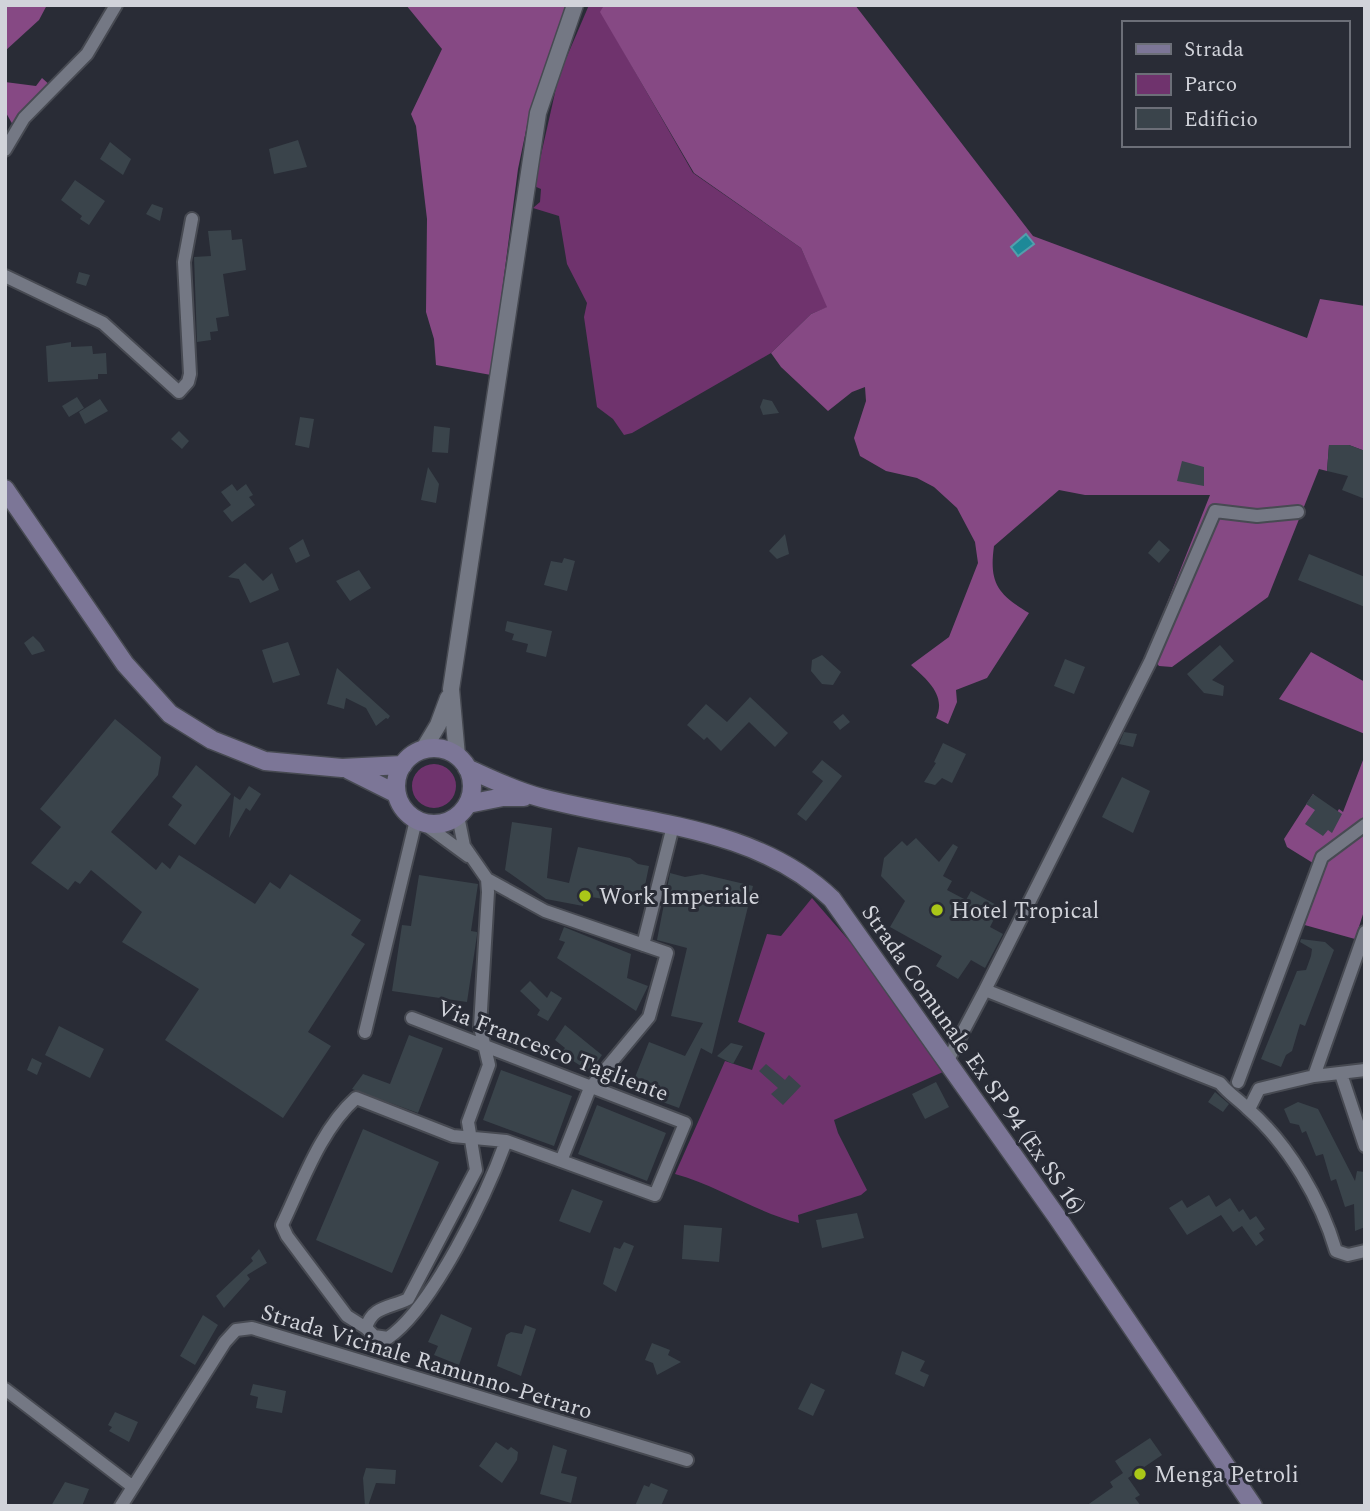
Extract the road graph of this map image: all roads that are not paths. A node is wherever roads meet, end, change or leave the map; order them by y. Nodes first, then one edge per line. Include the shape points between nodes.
1 (116, 5) edge
2 (575, 5) edge
3 (5, 150) edge
4 (192, 219) dead end
5 (5, 276) edge
6 (5, 489) edge
7 (1298, 513) dead end
8 (451, 689) junction
9 (423, 750) junction
10 (462, 762) junction
11 (403, 765) junction
12 (342, 768) junction
13 (397, 794) junction
14 (541, 797) junction
15 (463, 810) junction
16 (419, 821) junction
17 (1365, 825) edge
18 (673, 826) junction
19 (477, 862) junction
20 (487, 879) junction
21 (1365, 932) edge
22 (643, 945) junction
23 (985, 990) junction
24 (412, 1018) dead end
25 (365, 1032) dead end
26 (486, 1048) junction
27 (947, 1062) junction
28 (1365, 1070) edge
29 (1340, 1074) junction
30 (1314, 1076) junction
31 (1238, 1082) junction
32 (1220, 1083) junction
33 (590, 1088) junction
34 (1259, 1089) junction
35 (1249, 1109) junction
36 (471, 1137) junction
37 (506, 1142) junction
38 (1365, 1146) edge
39 (561, 1161) junction
40 (1365, 1251) edge
41 (366, 1328) junction
42 (5, 1389) edge
43 (687, 1460) dead end
44 (133, 1486) junction
45 (121, 1506) edge
46 (1253, 1506) edge

1 - 3 street via 87,54 24,118
2 - 8 street via 538,113
4 - 5 street via 184,262 190,374 178,392 103,323
6 - 12 main road via 125,664 170,714 212,740 265,761
7 - 23 street via 1257,516 1215,511 1150,662
8 - 9 street
8 - 10 street
9 - 10 main road via 446,751
9 - 11 main road
10 - 14 main road, Strada Comunale Ex SP 94 (Ex SS 16)
10 - 15 main road via 472,792
11 - 12 main road
11 - 13 main road
12 - 13 main road
13 - 16 main road
14 - 15 main road, Strada Comunale Ex SP 94 (Ex SS 16) via 503,797
14 - 18 main road, Strada Comunale Ex SP 94 (Ex SS 16)
15 - 16 main road via 447,822
15 - 19 street via 464,846
16 - 19 street
16 - 25 street
17 - 31 street via 1322,857
18 - 22 street
18 - 27 main road, Strada Comunale Ex SP 94 (Ex SS 16) via 708,833 767,855 809,878 832,899
19 - 20 street
20 - 22 street via 545,911
20 - 26 street via 480,1027
21 - 30 street
22 - 33 street via 667,953 649,1017
23 - 27 street
23 - 32 street
24 - 26 street, Via Francesco Tagliente
26 - 33 street, Via Francesco Tagliente
26 - 36 street via 489,1065 468,1122
27 - 46 main road, Strada Comunale Ex SP 94 (Ex SS 16)
28 - 29 street
29 - 30 street
29 - 38 street
30 - 34 street
31 - 32 street
31 - 34 street
32 - 35 street
33 - 39 street
33 - 39 street, Via Francesco Tagliente via 685,1123 655,1195
34 - 35 street
35 - 40 street via 1301,1172 1326,1219 1336,1251 1348,1255
36 - 37 street
36 - 41 street via 476,1170 418,1282 408,1299 378,1308
36 - 41 street via 453,1136 356,1098 317,1153 282,1225 347,1316
37 - 39 street
37 - 41 street via 493,1177 422,1300 388,1338 374,1336
42 - 44 street
43 - 44 street, Strada Vicinale Ramunno-Petraro via 252,1328 236,1330 225,1342
44 - 45 street, Strada Vicinale Ramunno-Petraro

